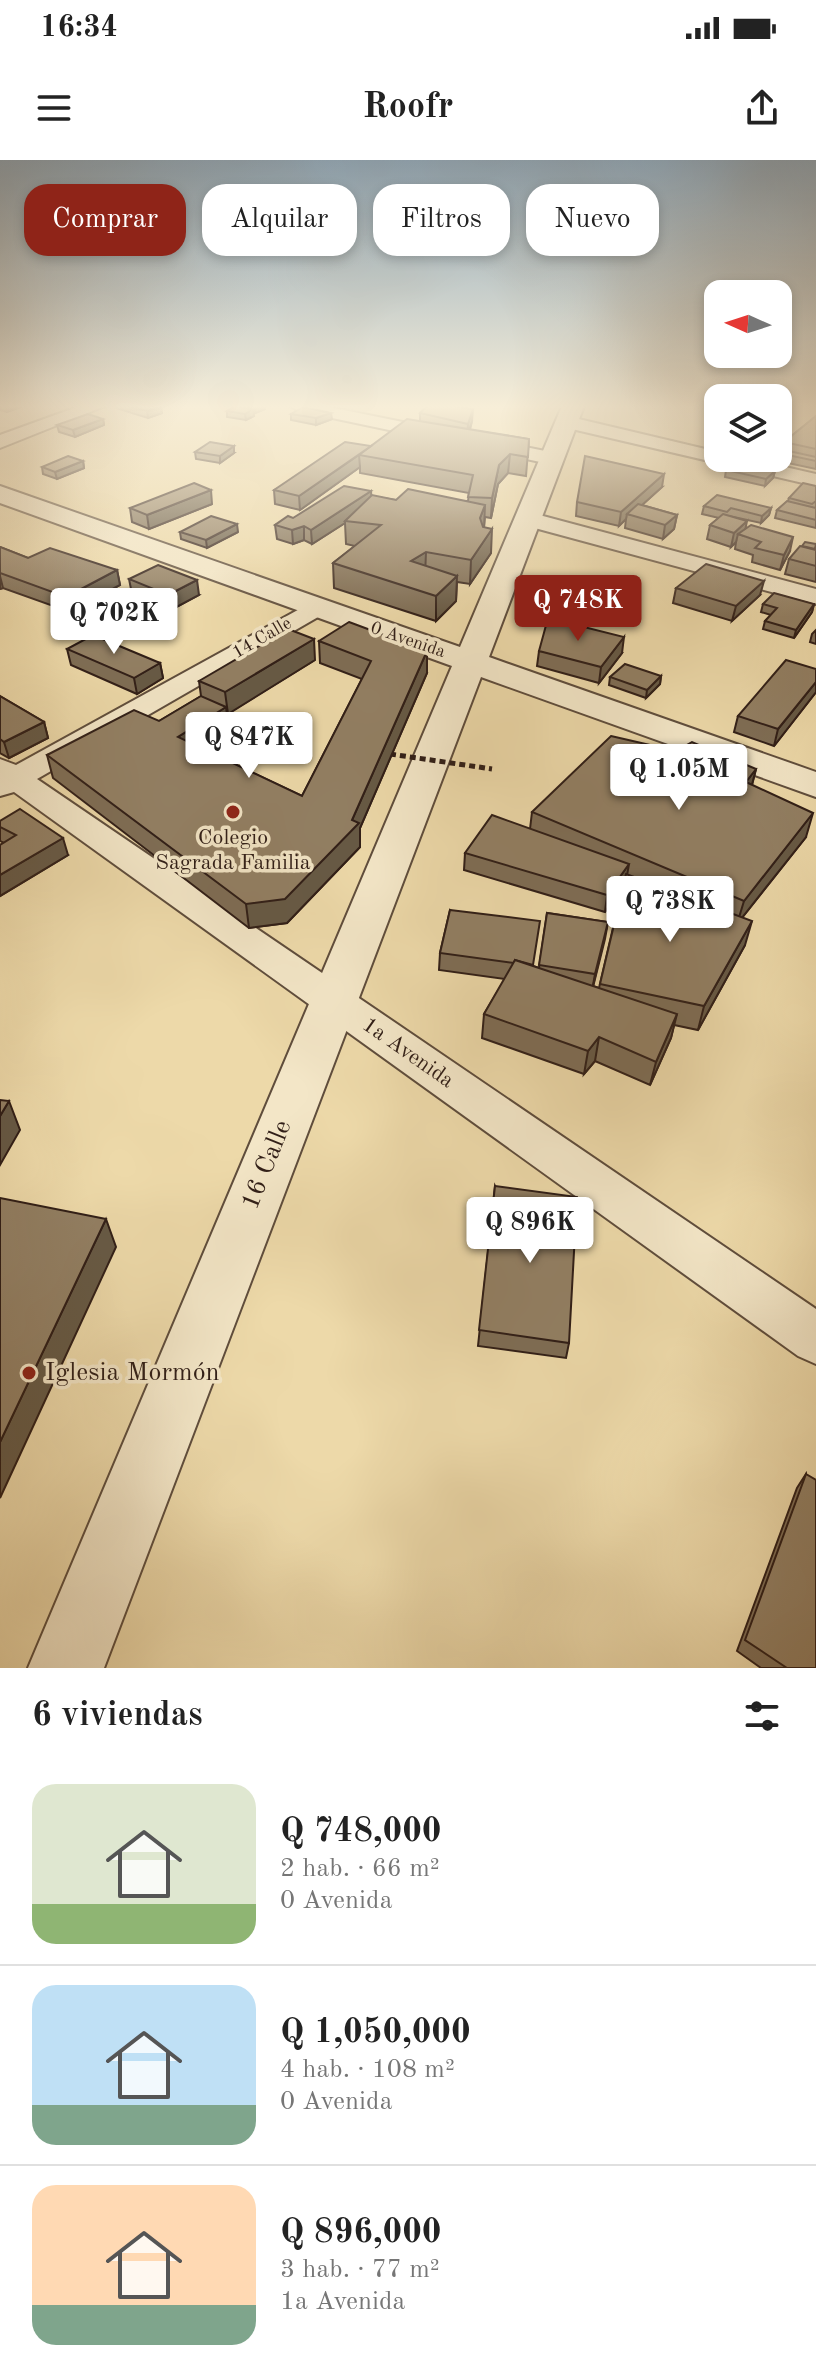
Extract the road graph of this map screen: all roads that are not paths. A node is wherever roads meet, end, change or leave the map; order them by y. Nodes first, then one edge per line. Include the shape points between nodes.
1 (543, 476) edge
2 (0, 494) edge
3 (528, 519) junction
4 (816, 597) edge
5 (316, 608) junction
6 (469, 661) junction
7 (5, 778) edge
8 (816, 785) edge
9 (333, 1000) junction
10 (816, 1339) edge
11 (66, 1668) edge

1 - 3 street, 16 Calle
2 - 5 street, 0 Avenida
3 - 4 street
3 - 6 street, 16 Calle
5 - 6 street, 0 Avenida
5 - 7 street, 14 Calle
6 - 8 street, 0 Avenida
6 - 9 street, 16 Calle
7 - 9 street, 1a Avenida
9 - 10 street, 1a Avenida
9 - 11 street, 16 Calle

